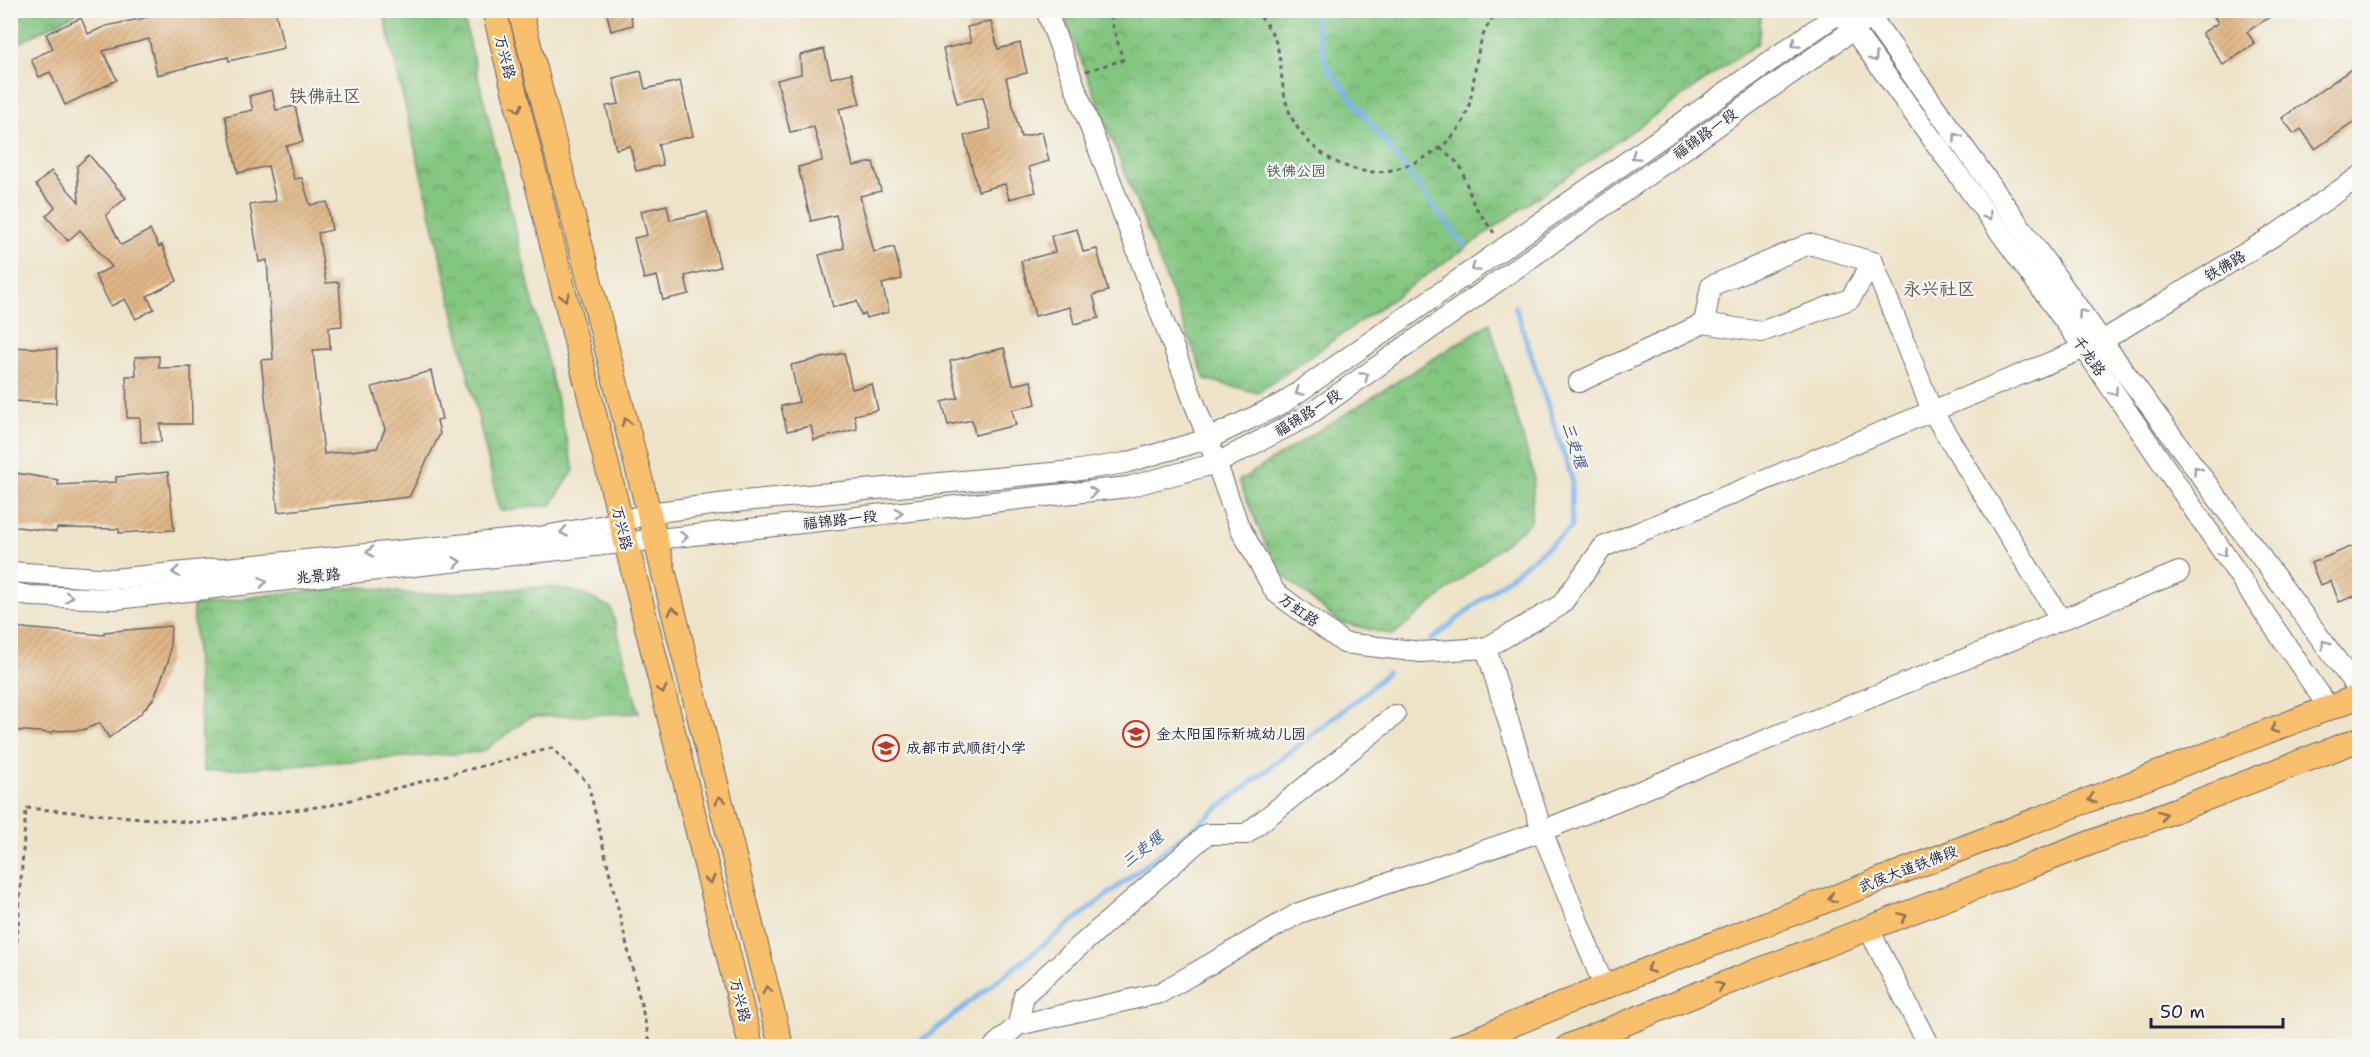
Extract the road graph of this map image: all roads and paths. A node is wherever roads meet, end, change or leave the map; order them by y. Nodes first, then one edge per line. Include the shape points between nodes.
1 (494, 10) edge
2 (520, 10) edge
3 (1046, 10) edge
4 (1108, 10) edge
5 (1132, 10) edge
6 (1254, 10) edge
7 (1500, 10) edge
8 (1841, 11) edge
9 (1873, 13) edge
10 (1110, 18) junction
11 (1853, 30) junction
12 (1070, 75) junction
13 (1440, 148) junction
14 (2360, 176) edge
15 (1504, 248) junction
16 (1873, 262) junction
17 (1704, 323) junction
18 (2093, 345) junction
19 (1579, 381) dead end
20 (1932, 411) junction
21 (1208, 439) junction
22 (1217, 463) junction
23 (649, 513) junction
24 (624, 533) junction
25 (656, 540) junction
26 (10, 572) edge
27 (2179, 572) dead end
28 (10, 592) edge
29 (2061, 620) junction
30 (1486, 648) junction
31 (2360, 692) edge
32 (2360, 696) edge
33 (2329, 708) junction
34 (1395, 715) dead end
35 (2357, 745) edge
36 (1542, 831) junction
37 (1869, 930) junction
38 (1604, 987) junction
39 (1018, 1026) junction
40 (10, 1041) edge
41 (995, 1044) dead end
42 (651, 1047) edge
43 (751, 1047) edge
44 (781, 1047) edge
45 (1459, 1047) edge
46 (1569, 1047) edge
47 (1929, 1047) edge

1 -> 24 main road, 万兴路
23 -> 2 main road
3 - 12 street, 万虹路
4 - 10 path
5 - 10 path
6 - 13 path via 1270,26 1278,44 1289,112 1326,157 1347,168 1390,171 1424,159
7 - 13 path via 1482,37 1461,124
8 - 11 street, 千龙路
8 -> 15 street, 福锦路一段
9 - 11 street, 福锦路一段
18 -> 9 street, 千龙路
10 - 12 path via 1123,60
11 -> 18 street, 千龙路
22 -> 11 street, 福锦路一段 via 1306,417
12 - 21 street, 万虹路
13 - 15 path via 1460,165 1474,205
14 - 18 street, 铁佛路 via 2275,235
15 -> 21 street, 福锦路一段 via 1283,403
16 - 17 street via 1850,299 1761,332
16 - 17 street via 1809,244 1711,286
16 - 20 street
17 - 19 street
18 - 20 street, 铁佛路
31 -> 18 street, 千龙路
18 -> 33 street, 千龙路
20 - 29 street
20 - 30 street, 铁佛路 via 1603,547 1560,605
21 - 22 street, 万虹路
21 - 23 street, 福锦路一段 via 1125,463 1073,471
25 -> 22 street, 福锦路一段 via 1128,488
22 - 30 street, 万虹路 via 1238,524 1275,592 1344,643 1421,652
23 - 24 street, 福锦路一段
23 - 25 main road
24 - 25 street, 福锦路一段
24 -> 26 street, 兆景路 via 539,537 113,579
28 -> 24 street, 兆景路 via 116,599
24 -> 43 main road, 万兴路
44 -> 25 main road
27 - 29 street
29 - 36 street
30 - 36 street
32 - 33 main road, 武侯大道铁佛段
33 - 35 main road
33 -> 38 main road, 武侯大道铁佛段
34 - 39 street via 1246,834 1207,834 1024,995
37 -> 35 main road
36 - 38 street
36 - 39 street via 1299,913 1160,993
46 -> 37 main road
37 - 47 street
38 - 45 main road, 武侯大道铁佛段
39 - 41 street
40 - 42 path via 26,808 199,823 331,805 552,748 588,783

